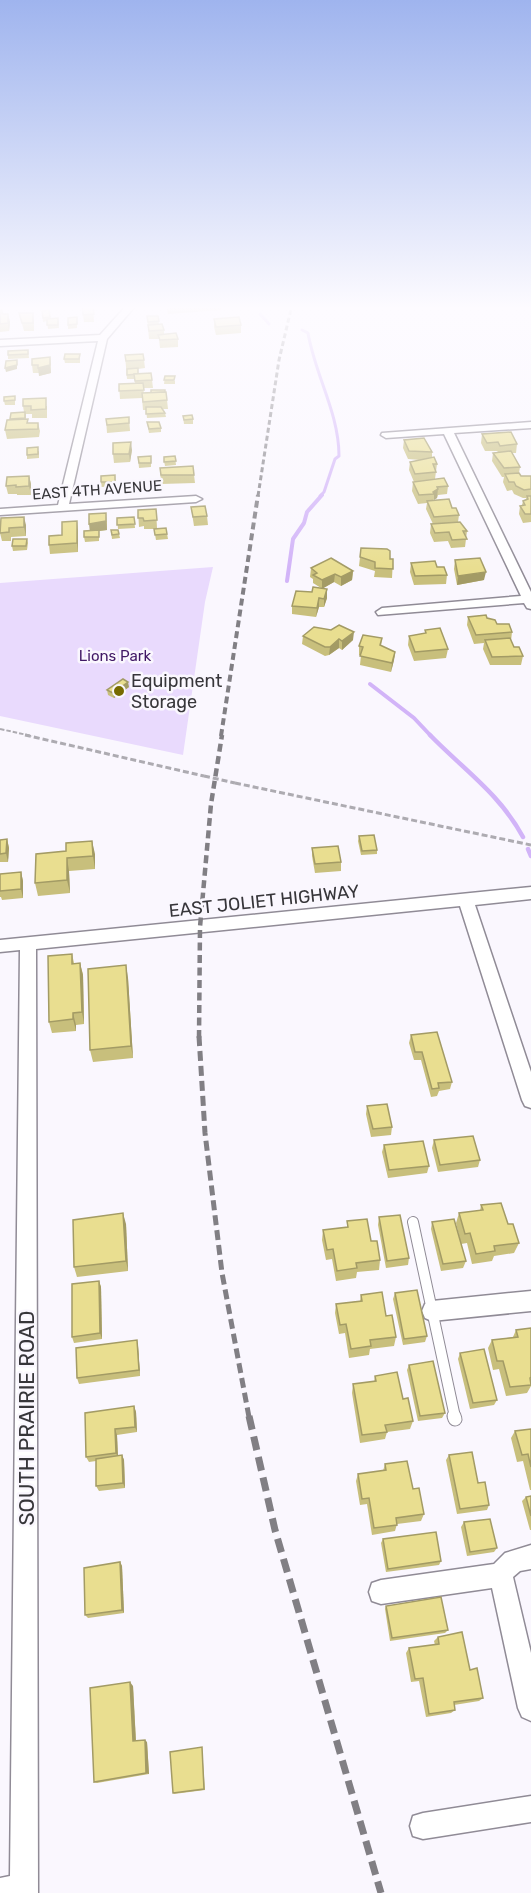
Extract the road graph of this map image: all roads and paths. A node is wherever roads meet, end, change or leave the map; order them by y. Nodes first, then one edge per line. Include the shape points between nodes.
1 (90, 393) edge
2 (531, 425) edge
3 (448, 431) junction
4 (386, 435) dead end
5 (196, 498) dead end
6 (63, 507) junction
7 (0, 512) edge
8 (530, 602) edge
9 (382, 612) dead end
10 (0, 729) edge
11 (531, 845) edge
12 (531, 893) edge
13 (466, 901) junction
14 (28, 944) junction
15 (0, 946) edge
16 (531, 1100) edge
17 (412, 1222) dead end
18 (531, 1301) edge
19 (432, 1311) junction
20 (455, 1419) dead end
21 (531, 1557) edge
22 (501, 1575) junction
23 (381, 1592) dead end
24 (531, 1708) edge
25 (531, 1809) edge
26 (423, 1826) dead end
27 (16, 1891) edge

1 - 6 street
2 - 3 street
3 - 4 street
3 - 8 street
5 - 6 street, EAST 4TH AVENUE
6 - 7 street, EAST 4TH AVENUE
8 - 9 street
10 - 11 path, bridge
12 - 13 street, EAST JOLIET HIGHWAY
13 - 14 street, EAST JOLIET HIGHWAY
13 - 16 street
14 - 15 street, EAST JOLIET HIGHWAY
14 - 27 street, SOUTH PRAIRIE ROAD
17 - 19 lane
18 - 19 street
19 - 20 lane
21 - 22 street via 508,1563
22 - 23 street
22 - 24 street
25 - 26 street

